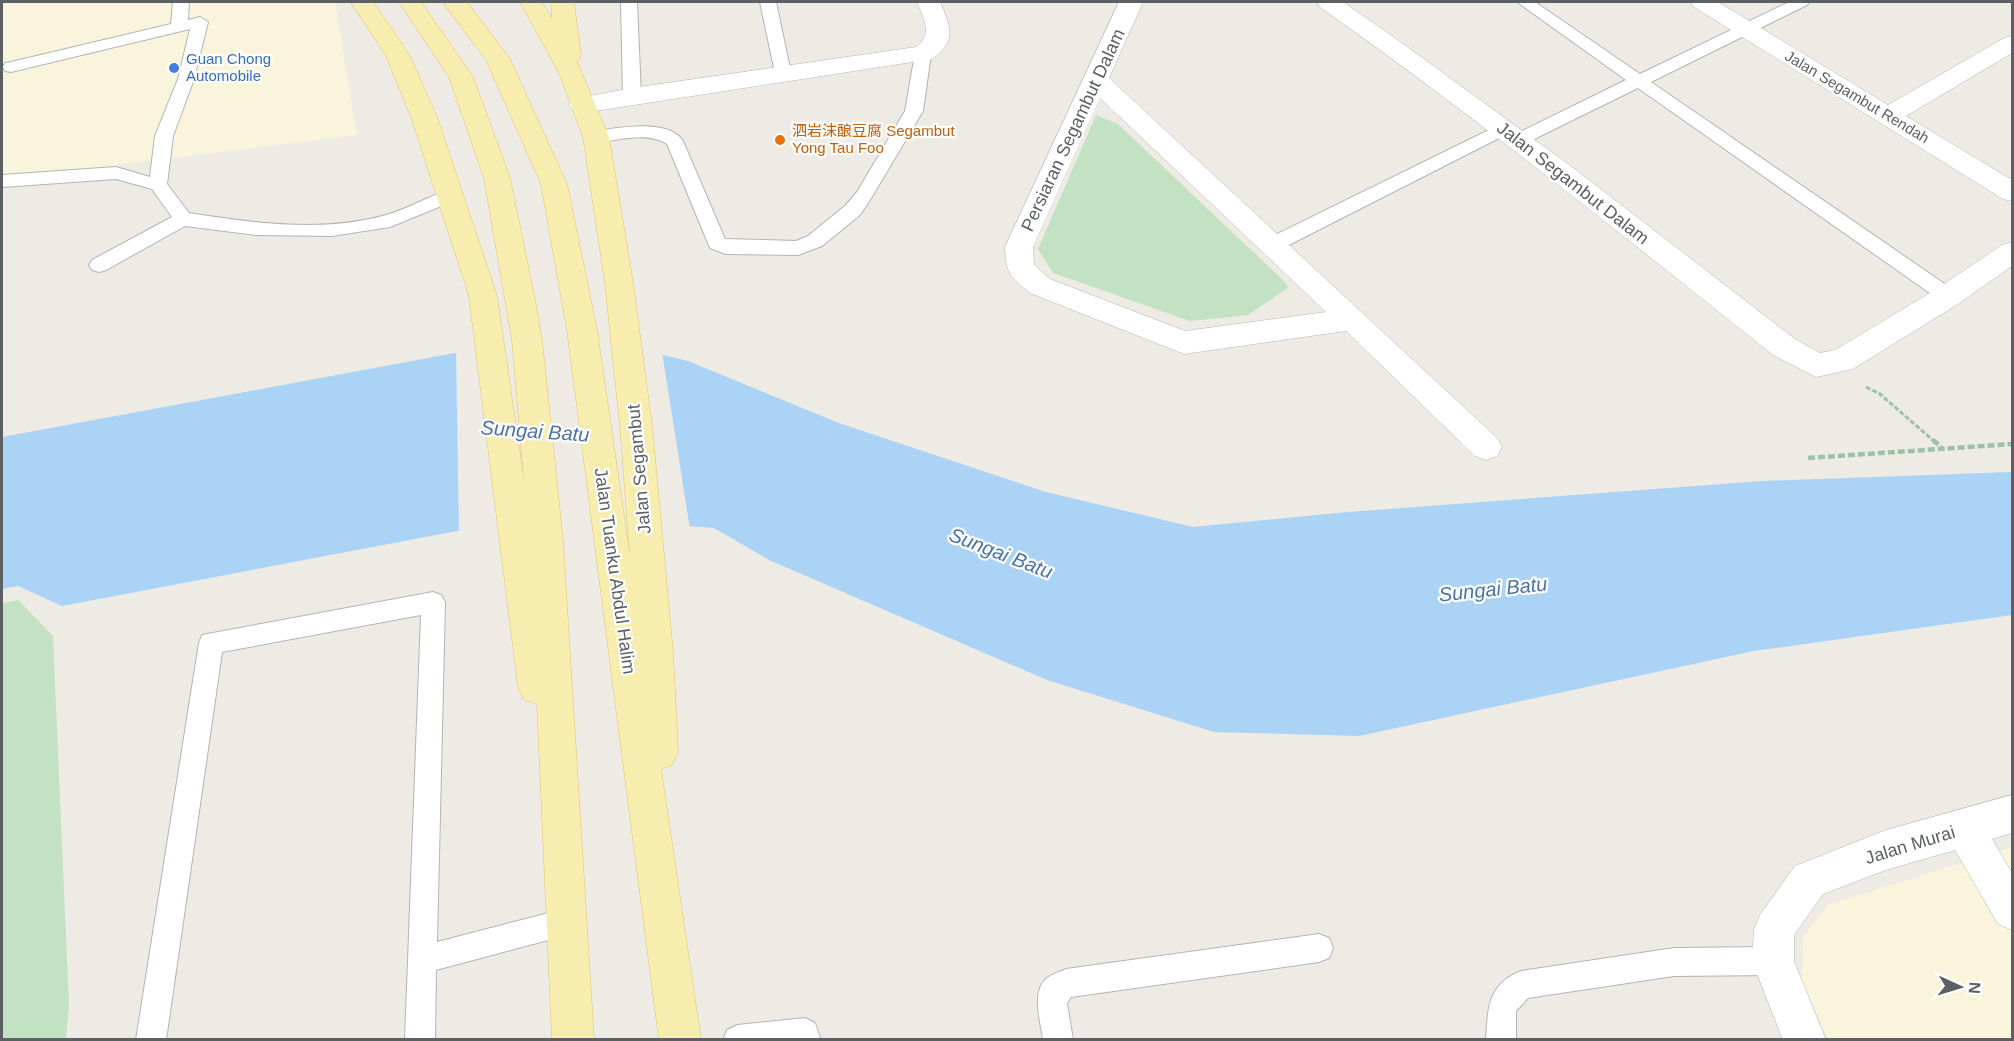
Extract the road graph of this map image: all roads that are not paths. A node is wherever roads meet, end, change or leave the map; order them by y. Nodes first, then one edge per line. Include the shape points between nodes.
1 (181, 2) edge
2 (362, 2) edge
3 (410, 2) edge
4 (455, 2) edge
5 (531, 2) edge
6 (562, 2) edge
7 (629, 2) edge
8 (768, 2) edge
9 (929, 2) edge
10 (1131, 2) edge
11 (1328, 2) edge
12 (1525, 2) edge
13 (1702, 2) edge
14 (1801, 2) edge
15 (179, 27) junction
16 (1744, 28) junction
17 (2013, 43) edge
18 (931, 47) junction
19 (12, 67) dead end
20 (571, 73) junction
21 (783, 73) junction
22 (1638, 80) junction
23 (1097, 81) junction
24 (632, 96) junction
25 (582, 105) junction
26 (1887, 116) junction
27 (1511, 134) junction
28 (596, 137) junction
29 (2, 181) edge
30 (158, 185) junction
31 (2013, 192) edge
32 (450, 196) junction
33 (183, 219) junction
34 (1272, 245) junction
35 (2013, 252) edge
36 (99, 265) dead end
37 (1948, 296) junction
38 (1352, 319) junction
39 (1486, 447) dead end
40 (2013, 814) edge
41 (1964, 828) junction
42 (565, 871) junction
43 (2013, 909) edge
44 (568, 922) junction
45 (1319, 948) dead end
46 (668, 952) junction
47 (422, 960) junction
48 (1773, 961) junction
49 (151, 1040) edge
50 (420, 1040) edge
51 (573, 1040) edge
52 (680, 1040) edge
53 (737, 1040) edge
54 (806, 1040) edge
55 (1058, 1040) edge
56 (1501, 1040) edge
57 (1805, 1040) edge

1 - 15 lane
2 - 32 main road via 398,56 424,117
3 - 42 main road via 461,77 497,178 521,300 546,541
4 - 46 main road, Jalan Tuanku Abdul Halim via 498,58 554,184 582,330
5 - 20 main road, Jalan Segambut
6 - 20 main road
7 - 24 lane
8 - 21 lane
9 - 18 street via 938,27
10 - 23 street, Persiaran Segambut Dalam
11 - 27 street, Jalan Segambut Dalam
12 - 22 lane
13 - 16 street, Jalan Segambut Rendah
14 - 16 lane
15 - 19 lane
15 - 30 lane via 200,22 186,79 164,136
16 - 22 lane
16 - 26 street, Jalan Segambut Rendah
17 - 26 street
18 - 21 street
18 - 28 lane via 914,111 864,196 815,242 798,248 726,247 717,243 668,135 658,132
20 - 25 main road, Jalan Segambut
21 - 24 street
22 - 27 lane
22 - 37 lane
23 - 34 street
23 - 38 street, Persiaran Segambut Dalam via 1019,247 1020,269 1040,286 1184,343
24 - 25 street
25 - 28 main road, Jalan Segambut
26 - 31 street, Jalan Segambut Rendah
27 - 34 lane
27 - 37 street, Jalan Segambut Dalam via 1784,347 1816,365 1842,361
28 - 46 main road, Jalan Segambut via 636,426 655,652
29 - 30 lane via 116,173
30 - 33 lane
32 - 33 lane via 382,223 337,228 237,228
32 - 42 main road via 483,296 526,630
33 - 36 lane
34 - 38 street
35 - 37 street
38 - 39 street
40 - 41 street, Jalan Murai
41 - 43 street
41 - 48 street, Jalan Murai via 1886,850 1809,880 1774,929
42 - 44 main road
44 - 47 lane
44 - 51 main road
45 - 55 lane via 1066,983 1054,991
46 - 52 main road
47 - 49 lane via 433,602 211,643
47 - 50 lane
48 - 56 lane via 1674,962 1521,986 1502,1005
48 - 57 street
53 - 54 lane via 805,1033

